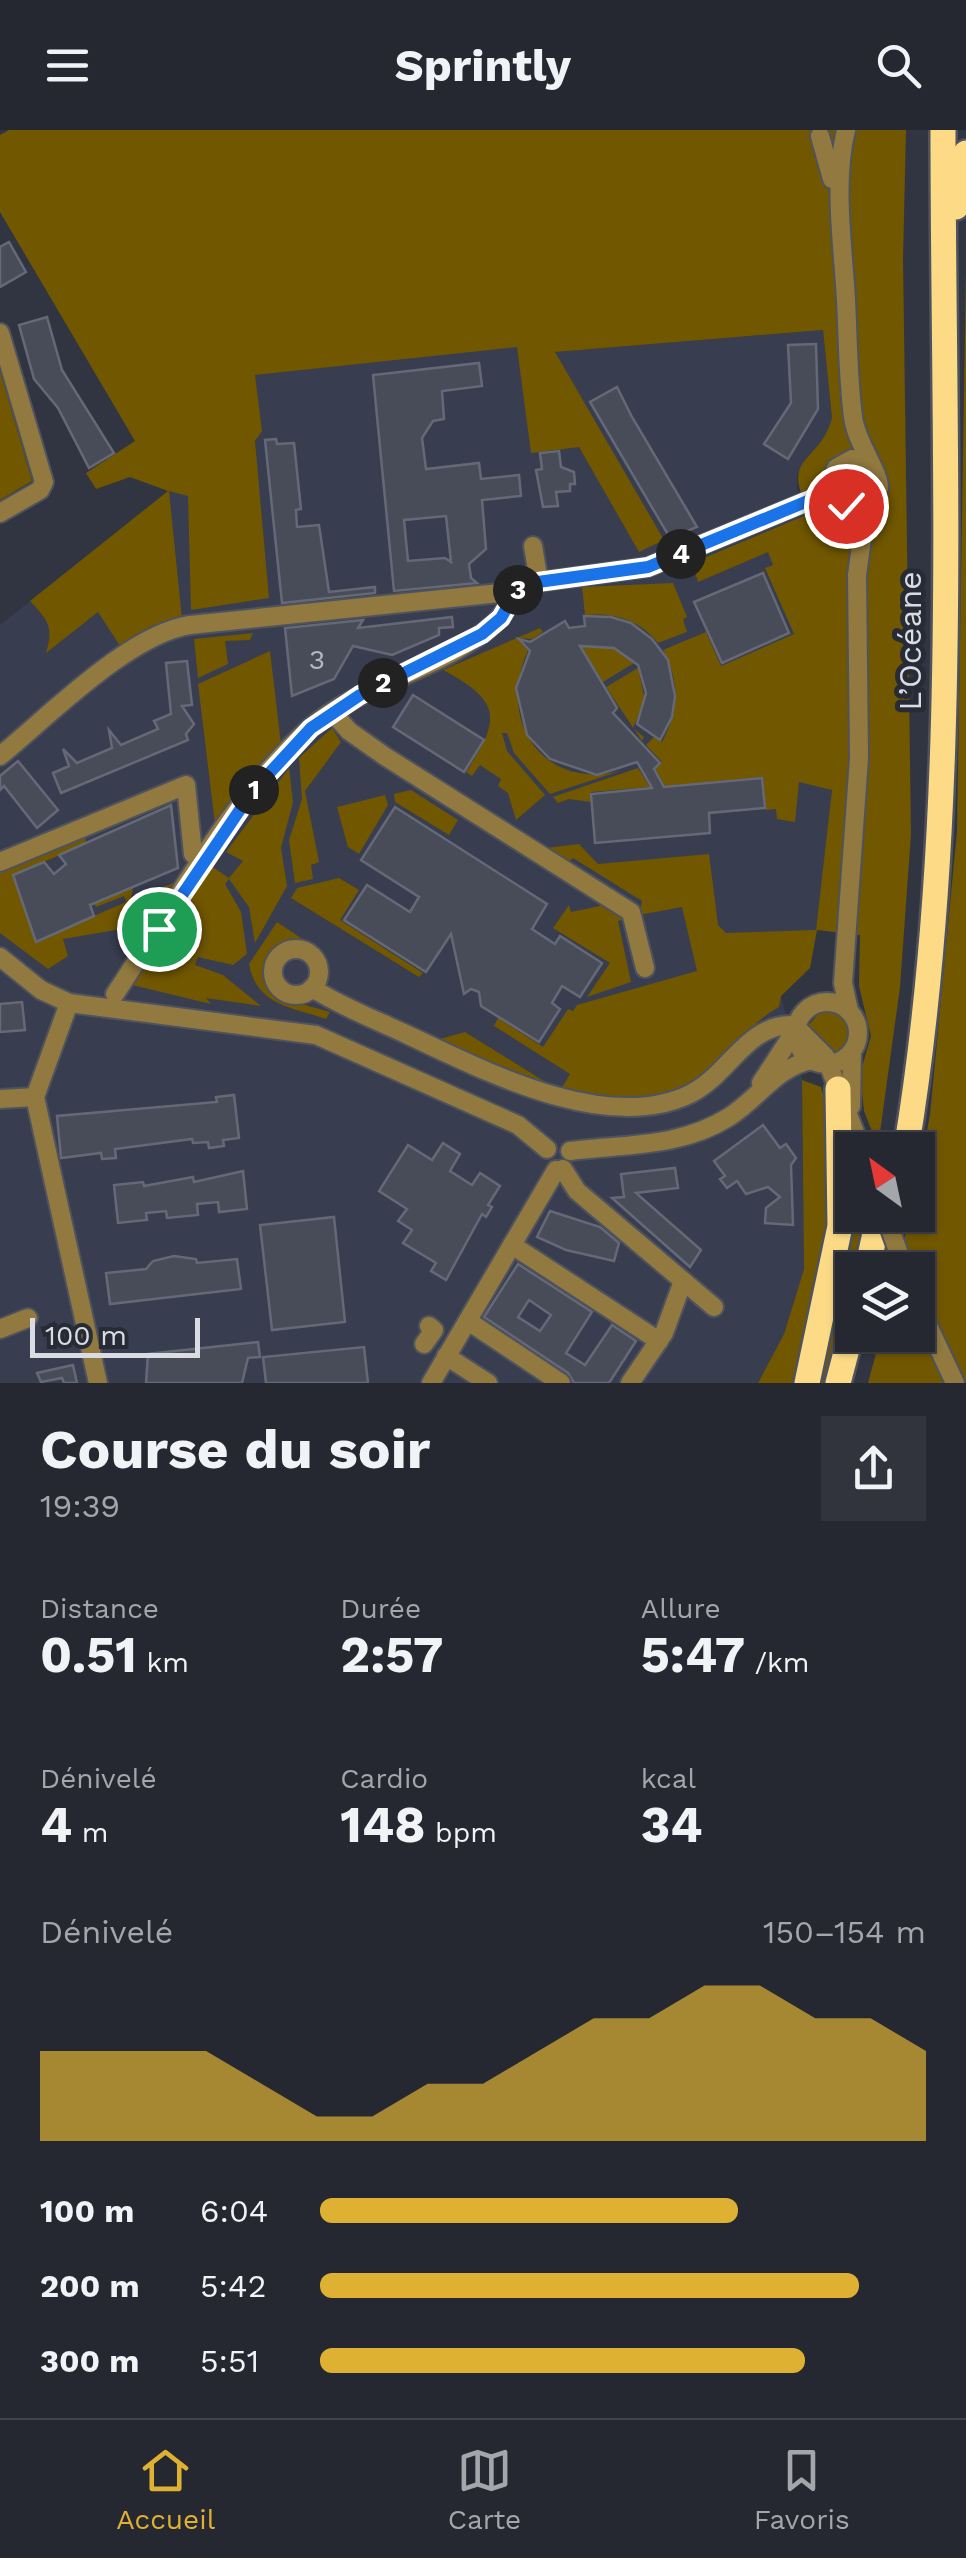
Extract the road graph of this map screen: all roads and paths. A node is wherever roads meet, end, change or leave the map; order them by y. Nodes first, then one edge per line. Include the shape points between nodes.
1 (846, 130) edge
2 (928, 130) edge
3 (943, 130) edge
4 (815, 133) edge
5 (966, 153) edge
6 (842, 225) junction
7 (943, 278) junction
8 (0, 333) edge
9 (853, 415) junction
10 (844, 461) junction
11 (868, 462) junction
12 (832, 491) junction
13 (867, 504) junction
14 (846, 506) junction
15 (0, 513) edge
16 (533, 546) dead end
17 (857, 575) junction
18 (538, 582) junction
19 (517, 590) junction
20 (332, 712) junction
21 (0, 756) edge
22 (193, 854) dead end
23 (0, 862) edge
24 (847, 927) junction
25 (3, 965) edge
26 (645, 968) dead end
27 (312, 988) dead end
28 (115, 994) dead end
29 (69, 1002) junction
30 (820, 1002) junction
31 (850, 1011) junction
32 (796, 1028) junction
33 (852, 1051) junction
34 (820, 1062) junction
35 (838, 1089) junction
36 (754, 1095) junction
37 (35, 1097) junction
38 (0, 1099) edge
39 (855, 1132) edge
40 (858, 1132) edge
41 (893, 1132) edge
42 (908, 1132) edge
43 (563, 1164) junction
44 (512, 1245) junction
45 (683, 1280) junction
46 (714, 1306) dead end
47 (28, 1318) dead end
48 (468, 1322) junction
49 (0, 1329) edge
50 (935, 1341) edge
51 (660, 1342) junction
52 (846, 1352) edge
53 (862, 1352) edge
54 (932, 1352) edge
55 (446, 1356) junction
56 (98, 1383) edge
57 (431, 1383) edge
58 (488, 1383) edge
59 (561, 1383) edge
60 (630, 1383) edge
61 (807, 1383) edge
62 (838, 1383) edge
63 (854, 1383) edge
64 (942, 1383) edge
65 (955, 1383) edge

1 - 4 street via 834,137
1 - 6 street
2 - 41 highway, L’Océane via 926,806 914,978
3 - 7 highway, L’Océane
4 - 6 street
5 - 7 highway via 953,255
6 - 9 street
7 - 42 highway, L’Océane via 939,844
8 - 15 street via 44,482
9 - 10 street
9 - 11 street
10 - 11 street
10 - 12 street via 832,475
11 - 13 street via 879,488
12 - 14 street
12 - 18 street via 648,567
13 - 14 street
13 - 17 street
14 - 17 street
16 - 18 street
17 - 24 street via 859,758
18 - 19 street
19 - 20 street via 482,634
19 - 21 street via 159,632
20 - 26 street via 386,757 630,912
20 - 28 street via 252,792
22 - 23 street via 186,785
24 - 30 street
24 - 31 street via 843,984
25 - 29 street
27 - 32 street via 516,1084 602,1103 686,1096 724,1071 764,1030
29 - 37 street
29 - 43 street via 316,1035 518,1125 547,1150 546,1163
30 - 31 street
30 - 32 street
31 - 33 street via 858,1031
32 - 34 street via 799,1047
32 - 36 street
33 - 34 street
33 - 40 street via 850,1095
34 - 35 street
34 - 36 street via 784,1072
35 - 39 street
35 - 61 highway via 840,1226
36 - 43 street via 731,1116 684,1137
37 - 38 street
37 - 56 street via 46,1174
43 - 44 street
43 - 45 street via 577,1191
44 - 48 street
44 - 51 street
45 - 46 street
45 - 51 street
47 - 49 street
48 - 55 street
48 - 59 street
50 - 65 street
51 - 60 street
52 - 62 highway
53 - 63 highway
54 - 64 street
55 - 57 street
55 - 58 street

